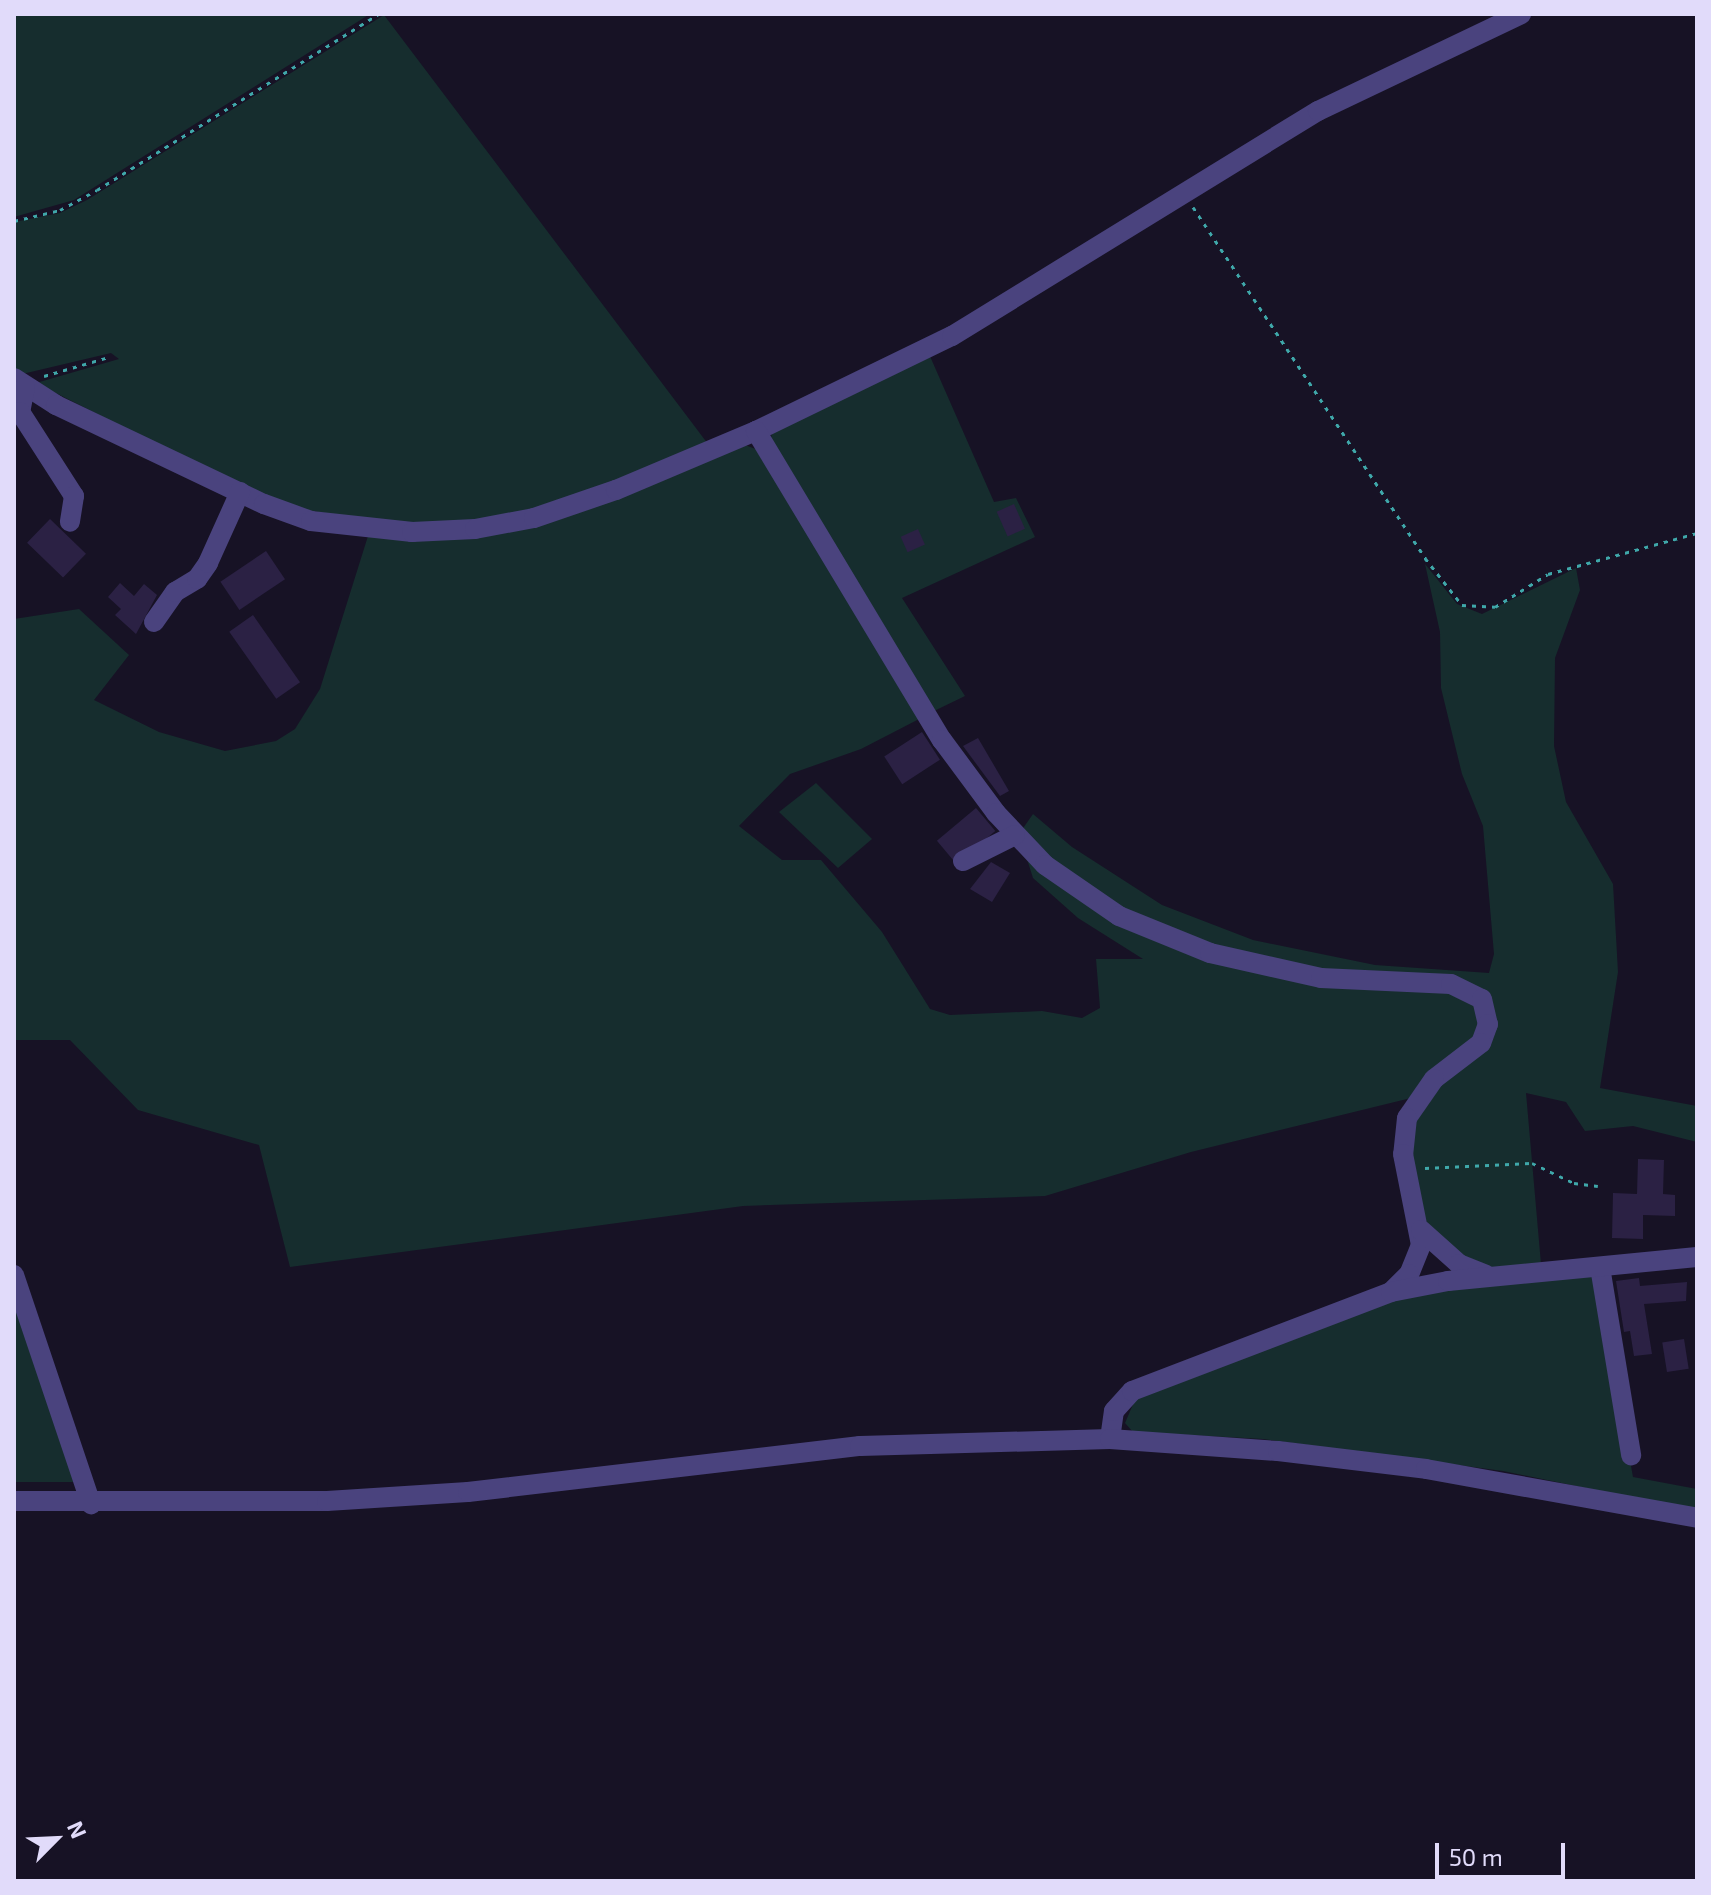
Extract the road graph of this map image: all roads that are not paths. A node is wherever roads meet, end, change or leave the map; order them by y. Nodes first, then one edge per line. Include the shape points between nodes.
1 (1521, 14) edge
2 (20, 382) edge
3 (756, 431) junction
4 (240, 492) junction
5 (70, 522) dead end
6 (154, 622) dead end
7 (1015, 835) junction
8 (963, 861) dead end
9 (1421, 1230) junction
10 (1697, 1257) edge
11 (1596, 1267) junction
12 (14, 1275) edge
13 (1490, 1276) junction
14 (1391, 1292) junction
15 (1110, 1439) junction
16 (1631, 1455) dead end
17 (14, 1501) edge
18 (91, 1504) junction
19 (1697, 1518) edge

1 - 3 street via 1318,111 952,336
2 - 4 street
2 - 5 street via 20,412 74,496
3 - 4 street via 580,505 475,529 341,528 291,515
3 - 7 street via 942,740
4 - 6 street via 208,563 197,579 175,592
7 - 8 street
7 - 9 street via 1086,897 1210,953 1321,978 1451,984 1474,993 1486,1007 1485,1034 1475,1051 1434,1079 1413,1104 1404,1133 1407,1174
9 - 13 street via 1459,1264
9 - 14 street via 1416,1263
10 - 11 street
11 - 13 street
11 - 16 street
12 - 18 street
13 - 14 street
14 - 15 street via 1132,1391 1114,1411
15 - 18 street via 860,1446 468,1492 327,1501
15 - 19 street via 1426,1469
17 - 18 street

